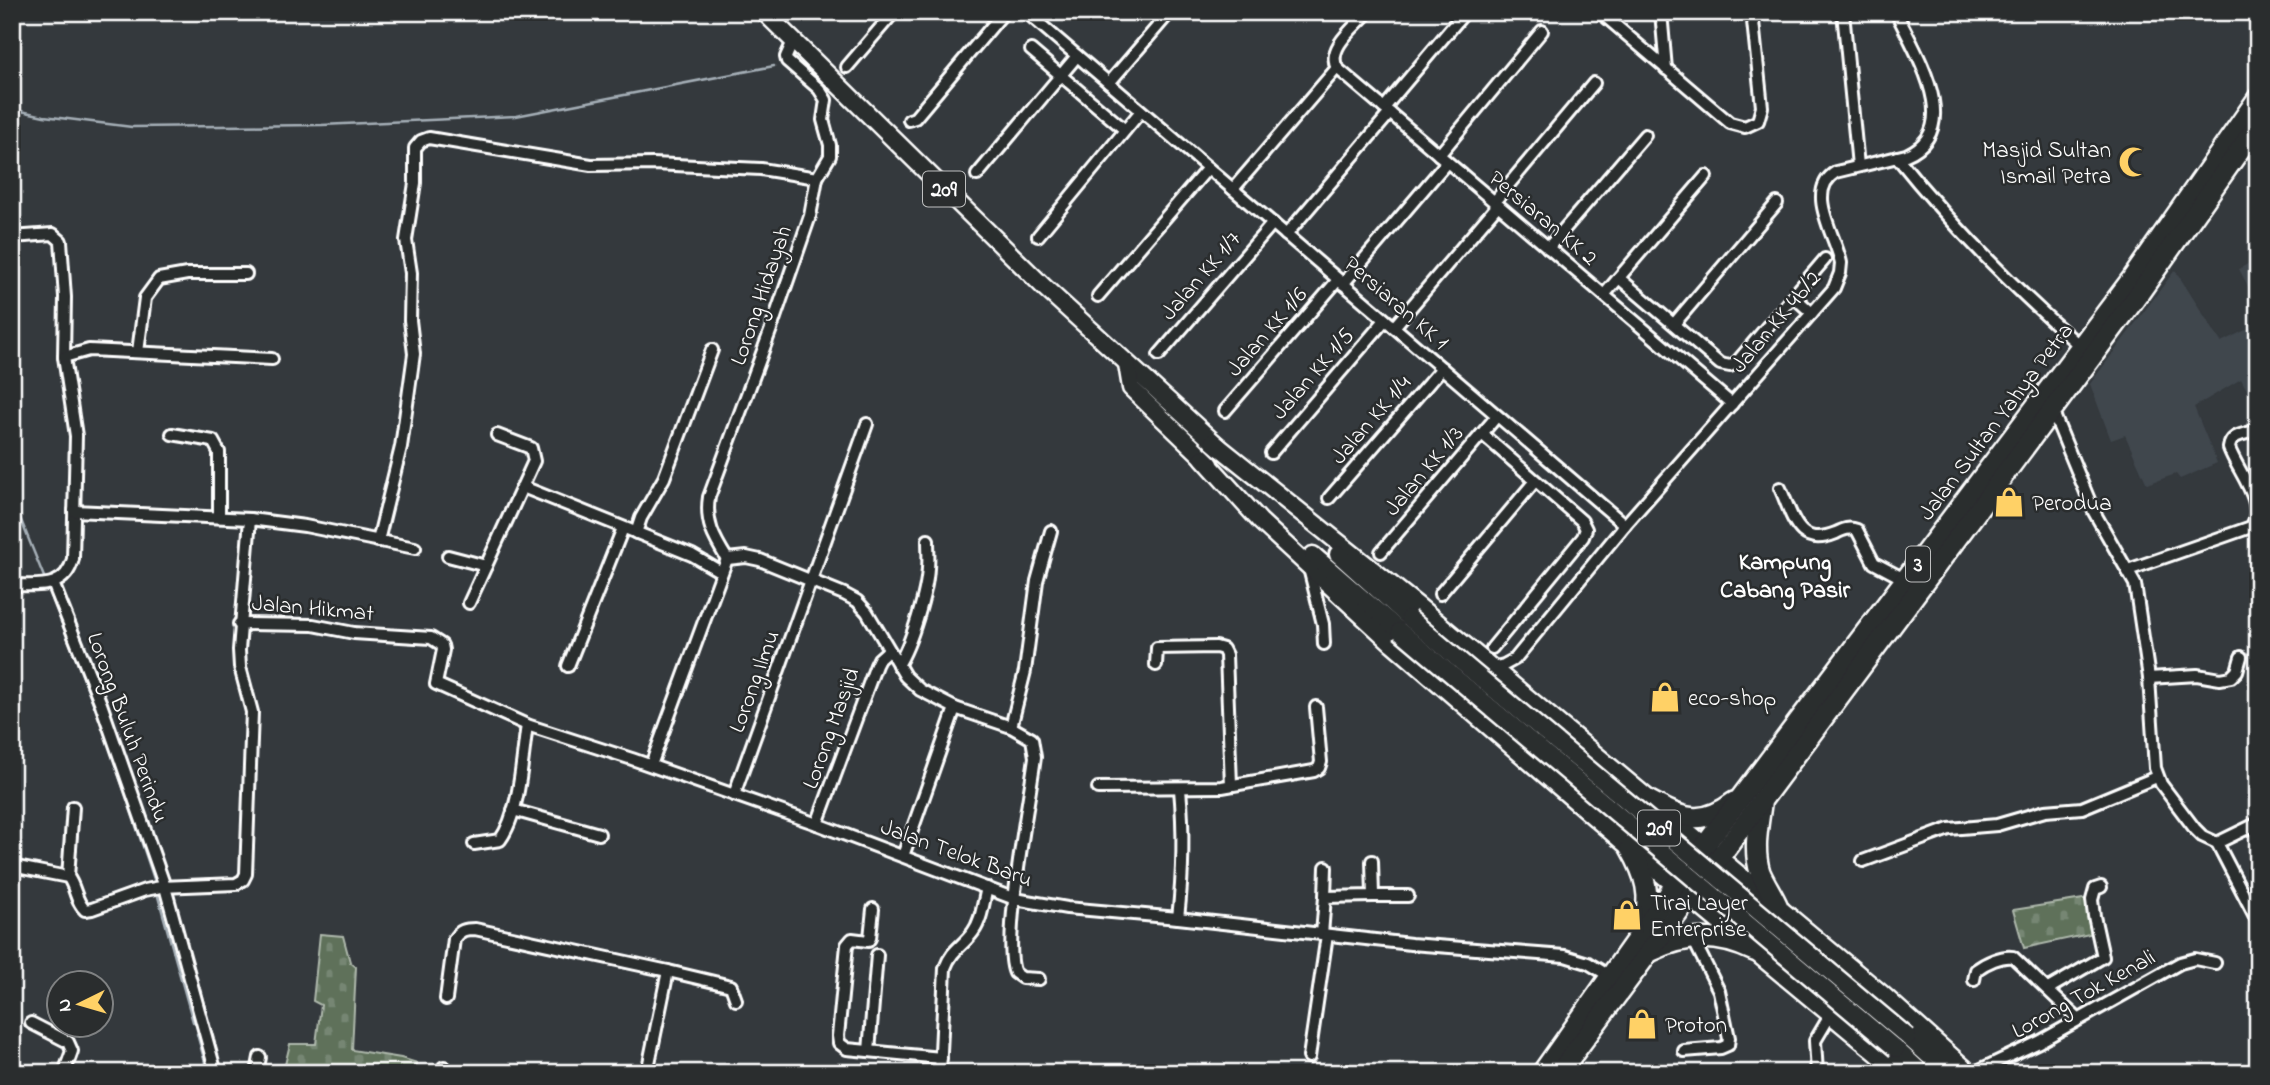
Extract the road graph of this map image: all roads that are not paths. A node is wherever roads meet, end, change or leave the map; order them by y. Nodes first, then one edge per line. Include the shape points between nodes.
1 (764, 12) edge
2 (894, 12) edge
3 (1004, 12) edge
4 (1026, 12) edge
5 (1170, 12) edge
6 (1368, 12) edge
7 (1465, 12) edge
8 (1600, 12) edge
9 (1661, 12) edge
10 (1752, 12) edge
11 (1843, 12) edge
12 (1896, 12) edge
13 (1542, 31) dead end
14 (793, 41) junction
15 (1031, 50) dead end
16 (1077, 56) junction
17 (1335, 64) junction
18 (847, 67) dead end
19 (1666, 69) junction
20 (1061, 75) junction
21 (1109, 83) junction
22 (1594, 83) dead end
23 (2258, 98) edge
24 (1141, 111) junction
25 (1387, 111) junction
26 (909, 120) dead end
27 (2258, 124) edge
28 (1125, 130) junction
29 (1646, 135) dead end
30 (1897, 157) junction
31 (1443, 158) junction
32 (1858, 166) junction
33 (1208, 168) junction
34 (977, 175) dead end
35 (1706, 176) dead end
36 (817, 178) junction
37 (1233, 189) junction
38 (1496, 203) junction
39 (1777, 203) dead end
40 (1273, 223) junction
41 (1286, 235) junction
42 (1038, 236) dead end
43 (12, 237) edge
44 (1548, 248) junction
45 (1825, 259) dead end
46 (246, 274) dead end
47 (1619, 278) junction
48 (1341, 282) junction
49 (1604, 295) junction
50 (1098, 296) dead end
51 (1793, 296) junction
52 (1812, 313) junction
53 (1390, 323) junction
54 (1677, 327) junction
55 (1665, 347) junction
56 (2081, 347) junction
57 (712, 350) dead end
58 (138, 352) junction
59 (1159, 355) dead end
60 (64, 357) junction
61 (272, 359) dead end
62 (1127, 364) junction
63 (1442, 368) junction
64 (1732, 404) junction
65 (2052, 410) junction
66 (1225, 411) dead end
67 (1497, 416) junction
68 (867, 424) dead end
69 (2258, 429) edge
70 (172, 434) dead end
71 (1482, 434) junction
72 (497, 435) dead end
73 (1213, 442) junction
74 (1271, 453) dead end
75 (1203, 458) junction
76 (1535, 481) junction
77 (523, 487) junction
78 (1780, 488) dead end
79 (1329, 498) dead end
80 (74, 511) junction
81 (219, 517) junction
82 (250, 519) junction
83 (2257, 519) edge
84 (1625, 525) junction
85 (623, 527) junction
86 (1051, 531) dead end
87 (636, 533) junction
88 (928, 540) dead end
89 (378, 541) junction
90 (415, 548) dead end
91 (1381, 552) dead end
92 (448, 556) dead end
93 (727, 559) junction
94 (1308, 564) junction
95 (486, 566) junction
96 (2128, 570) junction
97 (721, 572) junction
98 (1906, 580) junction
99 (812, 582) junction
100 (53, 583) junction
101 (12, 585) edge
102 (1440, 594) dead end
103 (469, 603) dead end
104 (239, 624) junction
105 (1405, 624) junction
106 (1324, 644) dead end
107 (1492, 648) dead end
108 (889, 650) junction
109 (2241, 657) dead end
110 (1515, 659) junction
111 (898, 664) junction
112 (1156, 664) dead end
113 (568, 666) dead end
114 (1492, 668) junction
115 (2148, 678) junction
116 (436, 684) joint
117 (1515, 687) junction
118 (1316, 707) dead end
119 (955, 708) junction
120 (527, 725) junction
121 (1011, 727) junction
122 (651, 765) junction
123 (2157, 777) junction
124 (1231, 785) junction
125 (1098, 788) dead end
126 (1180, 789) junction
127 (734, 795) junction
128 (1754, 796) junction
129 (1648, 800) junction
130 (73, 807) dead end
131 (513, 810) junction
132 (1671, 819) junction
133 (2258, 823) edge
134 (817, 824) junction
135 (599, 834) dead end
136 (2217, 843) junction
137 (474, 844) dead end
138 (1630, 848) junction
139 (1711, 853) junction
140 (903, 856) junction
141 (1372, 861) dead end
142 (1864, 861) dead end
143 (1650, 864) junction
144 (12, 866) edge
145 (1326, 867) dead end
146 (68, 877) junction
147 (165, 887) junction
148 (2101, 887) dead end
149 (987, 888) junction
150 (1682, 891) junction
151 (1373, 896) junction
152 (1408, 896) dead end
153 (1325, 897) junction
154 (1015, 899) junction
155 (1770, 901) junction
156 (873, 909) dead end
157 (1178, 918) junction
158 (2258, 922) edge
159 (1728, 929) junction
160 (1324, 934) junction
161 (1692, 937) junction
162 (1642, 946) junction
163 (1754, 951) junction
164 (877, 955) dead end
165 (2215, 963) dead end
166 (668, 971) junction
167 (1611, 977) junction
168 (1039, 979) dead end
169 (1974, 980) dead end
170 (2048, 989) junction
171 (446, 999) dead end
172 (736, 1000) dead end
173 (1830, 1014) junction
174 (2078, 1019) junction
175 (31, 1023) dead end
176 (869, 1051) junction
177 (1684, 1051) dead end
178 (260, 1057) dead end
179 (1309, 1057) dead end
180 (941, 1058) junction
181 (64, 1073) edge
182 (216, 1073) edge
183 (257, 1073) edge
184 (647, 1073) edge
185 (940, 1073) edge
186 (1542, 1073) edge
187 (1559, 1073) edge
188 (1816, 1073) edge
189 (1901, 1073) edge
190 (1922, 1073) edge
191 (1948, 1073) edge
192 (1971, 1073) edge

1 - 14 main road, 209
2 - 18 street
3 - 26 street
4 - 16 street, Persiaran KK 1
5 - 21 street
6 - 17 street via 1335,50
7 - 25 street
8 - 19 street
9 - 19 street
10 - 19 street via 1762,107 1752,125 1730,123
11 - 32 street
12 - 30 street, Jalan KK 4b/2 via 1930,85 1935,117 1926,142
13 - 31 street, Jalan KK 1/6
14 - 36 street, Lorong Hidayah via 787,61 826,100 823,120 830,156
14 - 62 main road, 209
15 - 20 street
16 - 20 street
16 - 21 street, Persiaran KK 1
17 - 25 street, Persiaran KK 2
17 - 37 street
20 - 28 street
20 - 34 street
21 - 24 street, Persiaran KK 1
22 - 38 street, Jalan KK 1/5
23 - 56 highway, Jalan Sultan Yahya Petra / 3
24 - 28 street
24 - 33 street, Persiaran KK 1
25 - 31 street, Persiaran KK 2
25 - 41 street
27 - 65 highway, Jalan Sultan Yahya Petra / 3
28 - 42 street
29 - 44 street
30 - 32 street, Jalan KK 4b/2
30 - 56 street via 1934,203
31 - 38 street, Persiaran KK 2
31 - 48 street, Jalan KK 1/6
32 - 52 street, Jalan KK 4b/2 via 1836,172 1822,185 1822,204 1839,255 1840,273 1834,288
33 - 37 street, Persiaran KK 1
33 - 50 street
35 - 47 street
36 - 89 street via 761,169 591,165 429,138 421,141 415,148 406,240 414,354 401,447
36 - 93 street, Lorong Hidayah via 810,216 709,498 708,524
37 - 40 street, Persiaran KK 1
38 - 44 street, Persiaran KK 2
38 - 53 street, Jalan KK 1/5
39 - 54 street
40 - 41 street, Persiaran KK 1
40 - 59 street, Jalan KK 1/7
41 - 48 street, Persiaran KK 1
43 - 60 street via 53,234 61,241
44 - 49 street, Persiaran KK 2
45 - 51 street
46 - 58 street via 159,279 145,298
47 - 49 street
47 - 54 street
48 - 53 street, Persiaran KK 1
48 - 66 street, Jalan KK 1/6
49 - 55 street, Persiaran KK 2
51 - 52 street
51 - 54 street via 1730,366 1720,364
52 - 64 street, Jalan KK 4b/2
53 - 63 street, Persiaran KK 1
53 - 74 street, Jalan KK 1/5
54 - 55 street
55 - 64 street, Persiaran KK 2
56 - 98 highway, Jalan Sultan Yahya Petra / 3
57 - 87 street via 664,478
58 - 60 street via 89,350
58 - 61 street
60 - 80 street via 76,436
62 - 73 main road, 209
62 - 75 main road, 209 via 1131,388
63 - 67 street, Persiaran KK 1
63 - 79 street, Jalan KK 1/4
64 - 84 street, Jalan KK 4b/2
65 - 96 street via 2094,512
65 - 128 highway, Jalan Sultan Yahya Petra / 3
67 - 71 street, Jalan KK 1/3
67 - 84 street, Persiaran KK 1
68 - 99 street, Lorong Ilmu
69 - 83 street via 2234,436 2229,448 2257,506
70 - 81 street via 213,441 219,452
71 - 76 street
71 - 91 street, Jalan KK 1/3
72 - 77 street via 524,444 534,454
73 - 105 main road, 209
73 - 114 main road
75 - 94 main road via 1260,521
75 - 105 main road, 209
76 - 102 street
76 - 107 street via 1586,529
77 - 85 street
77 - 95 street
78 - 98 street via 1797,526 1806,535 1820,538 1847,528 1857,530 1874,564
80 - 81 street
80 - 100 street via 70,571
81 - 82 street
82 - 89 street
82 - 104 street, Jalan Hikmat
83 - 96 street via 2251,527
84 - 110 street, Jalan KK 4b/2
85 - 87 street
85 - 113 street
86 - 121 street via 1037,581 1025,671
87 - 97 street via 704,560
88 - 111 street via 929,570 912,637
89 - 90 street
92 - 95 street
93 - 97 street
93 - 99 street via 760,560
94 - 106 street
94 - 138 main road via 1392,643
95 - 103 street
96 - 115 street via 2138,598
97 - 122 street
98 - 128 highway, Jalan Sultan Yahya Petra / 3
99 - 108 street via 857,601
99 - 127 street, Lorong Ilmu
100 - 101 street
100 - 147 street, Lorong Buluh Perindu
104 - 116 street, Jalan Hikmat via 313,625 431,638 443,650
104 - 147 street via 240,667 252,712 246,874 236,884
105 - 190 main road, 209, bridge
105 - 191 main road, 209, bridge
108 - 111 street
108 - 134 street, Lorong Masjid via 876,665
109 - 115 street via 2231,677
110 - 114 street, Jalan KK 4b/2
110 - 117 street
111 - 119 street via 911,684
112 - 124 street via 1157,648 1223,649
114 - 117 main road
115 - 123 street
116 - 120 street, Jalan Telok Baru
117 - 129 main road
118 - 124 street via 1319,768
119 - 121 street
119 - 140 street
120 - 122 street, Jalan Telok Baru
120 - 131 street
121 - 154 street via 1026,733 1035,746
122 - 127 street, Jalan Telok Baru
123 - 136 street via 2195,829
123 - 142 street via 2082,808 2045,811 1997,825 1949,829
124 - 126 street
125 - 126 street
126 - 157 street via 1183,822
127 - 134 street, Jalan Telok Baru
128 - 129 highway via 1698,818 1685,818
128 - 139 highway, Jalan Sultan Yahya Petra / 3
128 - 155 highway via 1757,857
129 - 132 main road
130 - 146 street
131 - 135 street
131 - 137 street via 500,840
132 - 139 main road
132 - 143 main road via 1668,854
133 - 136 street
134 - 140 street, Jalan Telok Baru
136 - 158 street
138 - 143 main road
138 - 162 highway via 1642,869 1648,904
139 - 150 highway, Jalan Sultan Yahya Petra / 3
139 - 155 main road
140 - 149 street, Jalan Telok Baru
141 - 151 street
143 - 150 main road
144 - 146 street
145 - 153 street
146 - 147 street via 85,910
147 - 182 street, Lorong Buluh Perindu
148 - 170 street via 2095,889 2092,900 2103,957
149 - 154 street, Jalan Telok Baru
149 - 180 street via 976,929 949,957 945,968
150 - 159 main road
150 - 162 highway, Jalan Sultan Yahya Petra / 3
151 - 152 street
151 - 153 street
153 - 160 street
154 - 157 street, Jalan Telok Baru
154 - 168 street via 1012,966 1022,978
155 - 159 main road via 1746,897 1728,906 1724,913
155 - 192 main road
156 - 176 street via 868,941 852,939 847,945 838,1036 843,1047
157 - 160 street, Jalan Telok Baru
159 - 163 main road
160 - 167 street, Jalan Telok Baru via 1565,956
160 - 179 street
161 - 162 highway
161 - 163 highway via 1726,940
161 - 177 street via 1719,990 1729,1038 1728,1045 1721,1048
162 - 167 highway, Jalan Sultan Yahya Petra / 3
162 - 187 highway, Jalan Sultan Yahya Petra / 3
163 - 173 main road
164 - 176 street
165 - 174 street, Lorong Tok Kenali via 2195,959 2180,963
166 - 171 street via 466,929 454,939
166 - 172 street via 731,986
166 - 184 street
167 - 186 highway, Jalan Sultan Yahya Petra / 3
169 - 170 street via 1980,967 2010,956
170 - 174 street
173 - 188 street via 1815,1041
173 - 189 main road
174 - 192 street, Lorong Tok Kenali
175 - 181 street via 68,1042 72,1051
176 - 180 street
178 - 183 street
180 - 185 street

